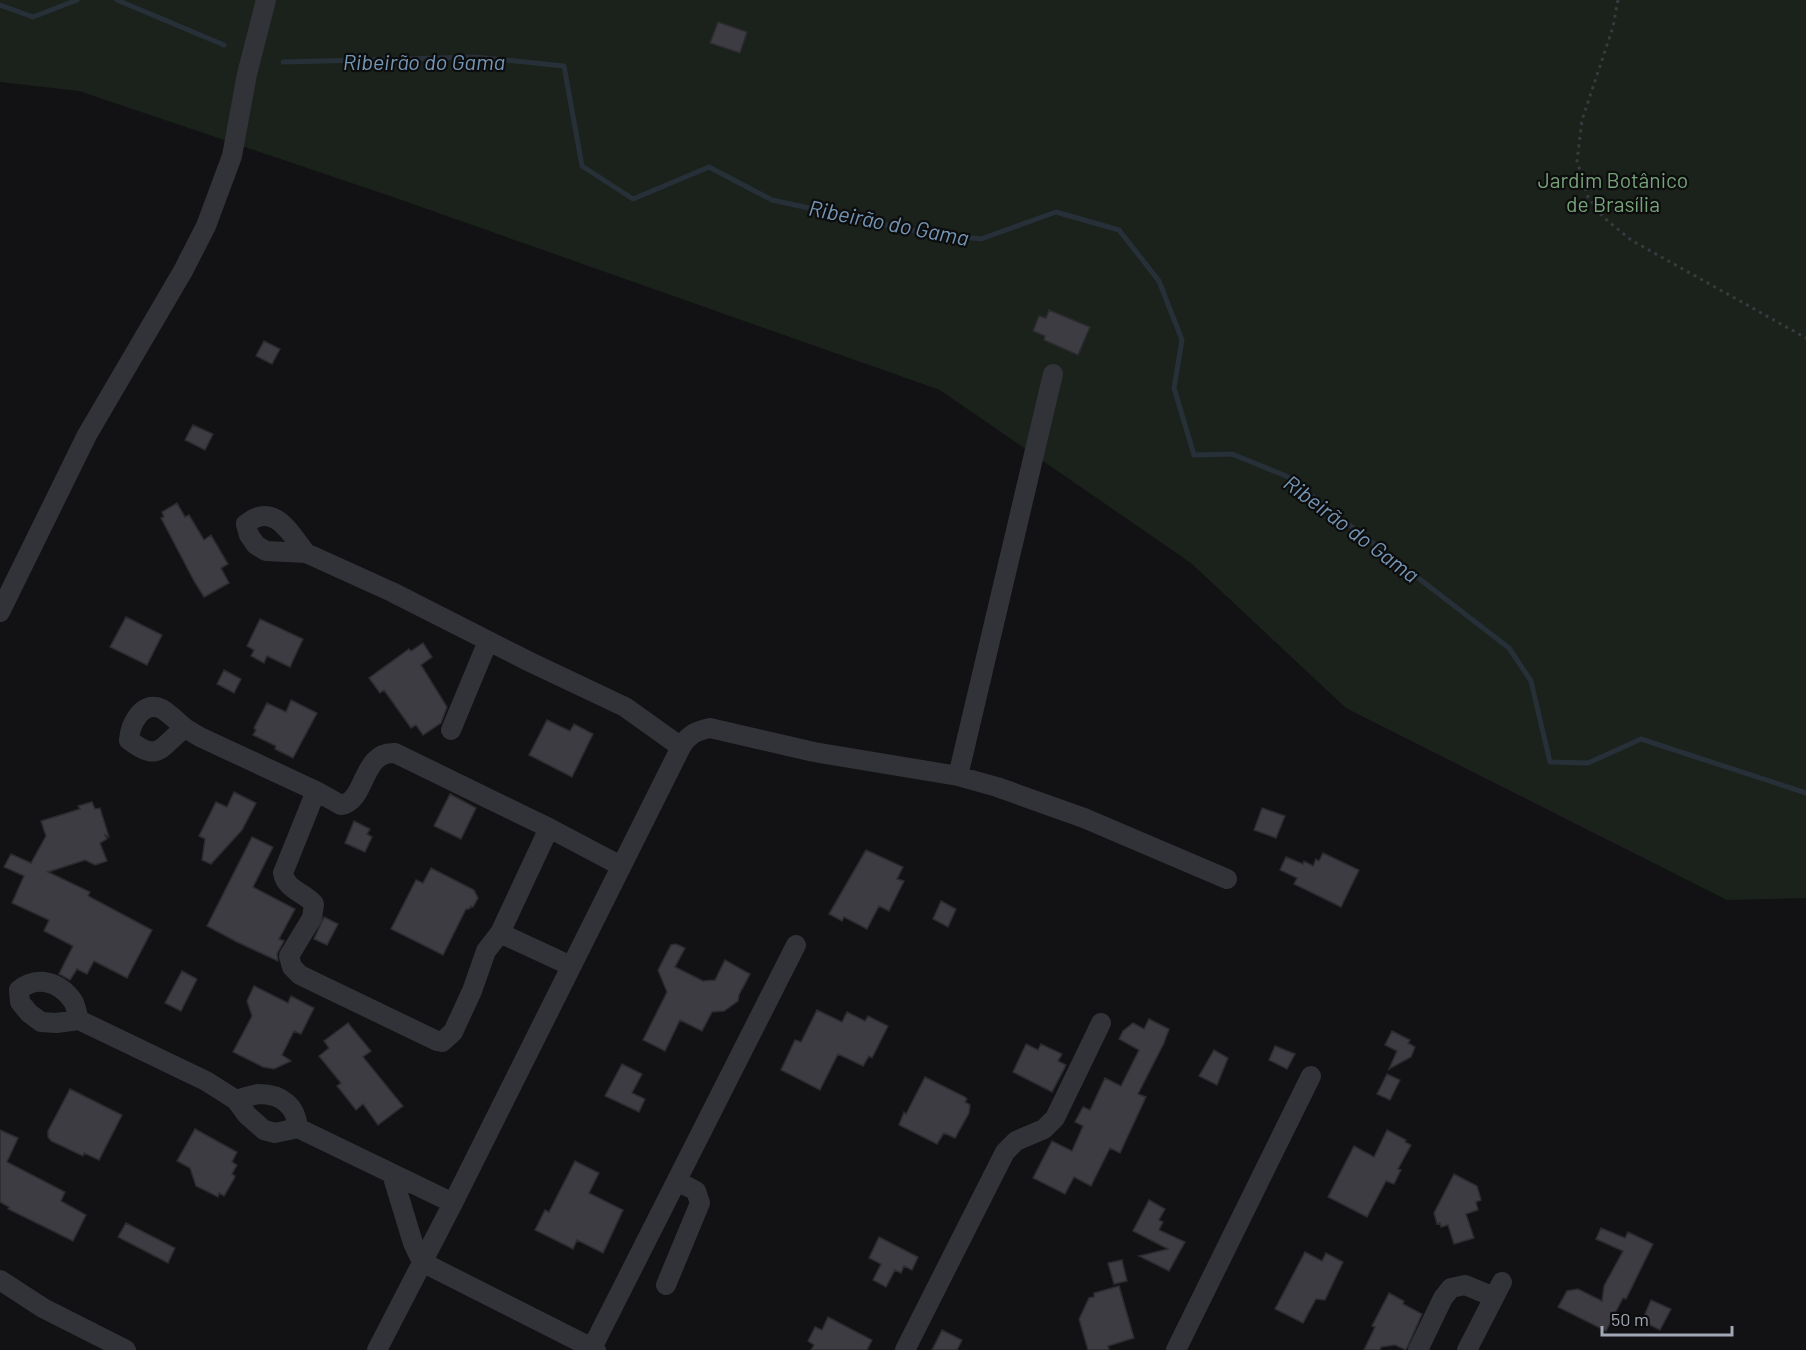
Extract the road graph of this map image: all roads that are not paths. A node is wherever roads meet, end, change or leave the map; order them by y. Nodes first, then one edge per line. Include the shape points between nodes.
1 (266, 0) edge
2 (1053, 374) dead end
3 (306, 553) dead end
4 (0, 612) edge
5 (488, 641) junction
6 (185, 728) dead end
7 (451, 730) dead end
8 (681, 747) junction
9 (958, 776) junction
10 (316, 791) junction
11 (549, 828) junction
12 (621, 866) junction
13 (1227, 879) dead end
14 (500, 933) junction
15 (796, 945) dead end
16 (571, 966) junction
17 (79, 1020) dead end
18 (1101, 1023) dead end
19 (1311, 1076) dead end
20 (236, 1100) junction
21 (298, 1128) junction
22 (392, 1174) junction
23 (677, 1181) junction
24 (453, 1203) junction
25 (422, 1262) junction
26 (0, 1280) edge
27 (666, 1285) dead end
28 (594, 1349) edge
29 (126, 1350) edge
30 (377, 1350) edge
31 (905, 1350) edge
32 (1176, 1350) edge
33 (1418, 1350) edge
34 (1467, 1350) edge

1 - 4 street via 232,156 206,226 87,435
2 - 9 street
3 - 5 street
5 - 7 street
5 - 8 street via 626,707
6 - 10 street
8 - 9 street via 696,730 710,728 814,752
8 - 12 street
9 - 13 street via 1084,818
10 - 11 street via 346,805 377,757 395,753
10 - 14 street via 283,873 290,887 314,904 312,918 290,957 292,967 300,975 442,1042 453,1032 486,951
11 - 12 street
11 - 14 street
12 - 16 street
14 - 16 street
15 - 23 street
16 - 24 street
17 - 20 street via 206,1081
18 - 31 street via 1055,1118 1005,1152
19 - 32 street
20 - 21 street via 264,1130 275,1133
20 - 21 street via 260,1094 277,1098 291,1105
21 - 22 street
22 - 24 street
22 - 25 street
23 - 27 street via 696,1191 700,1203
23 - 28 street
24 - 25 street
25 - 28 street
25 - 30 street
26 - 29 street via 43,1308
33 - 34 street via 1451,1288 1498,1290

